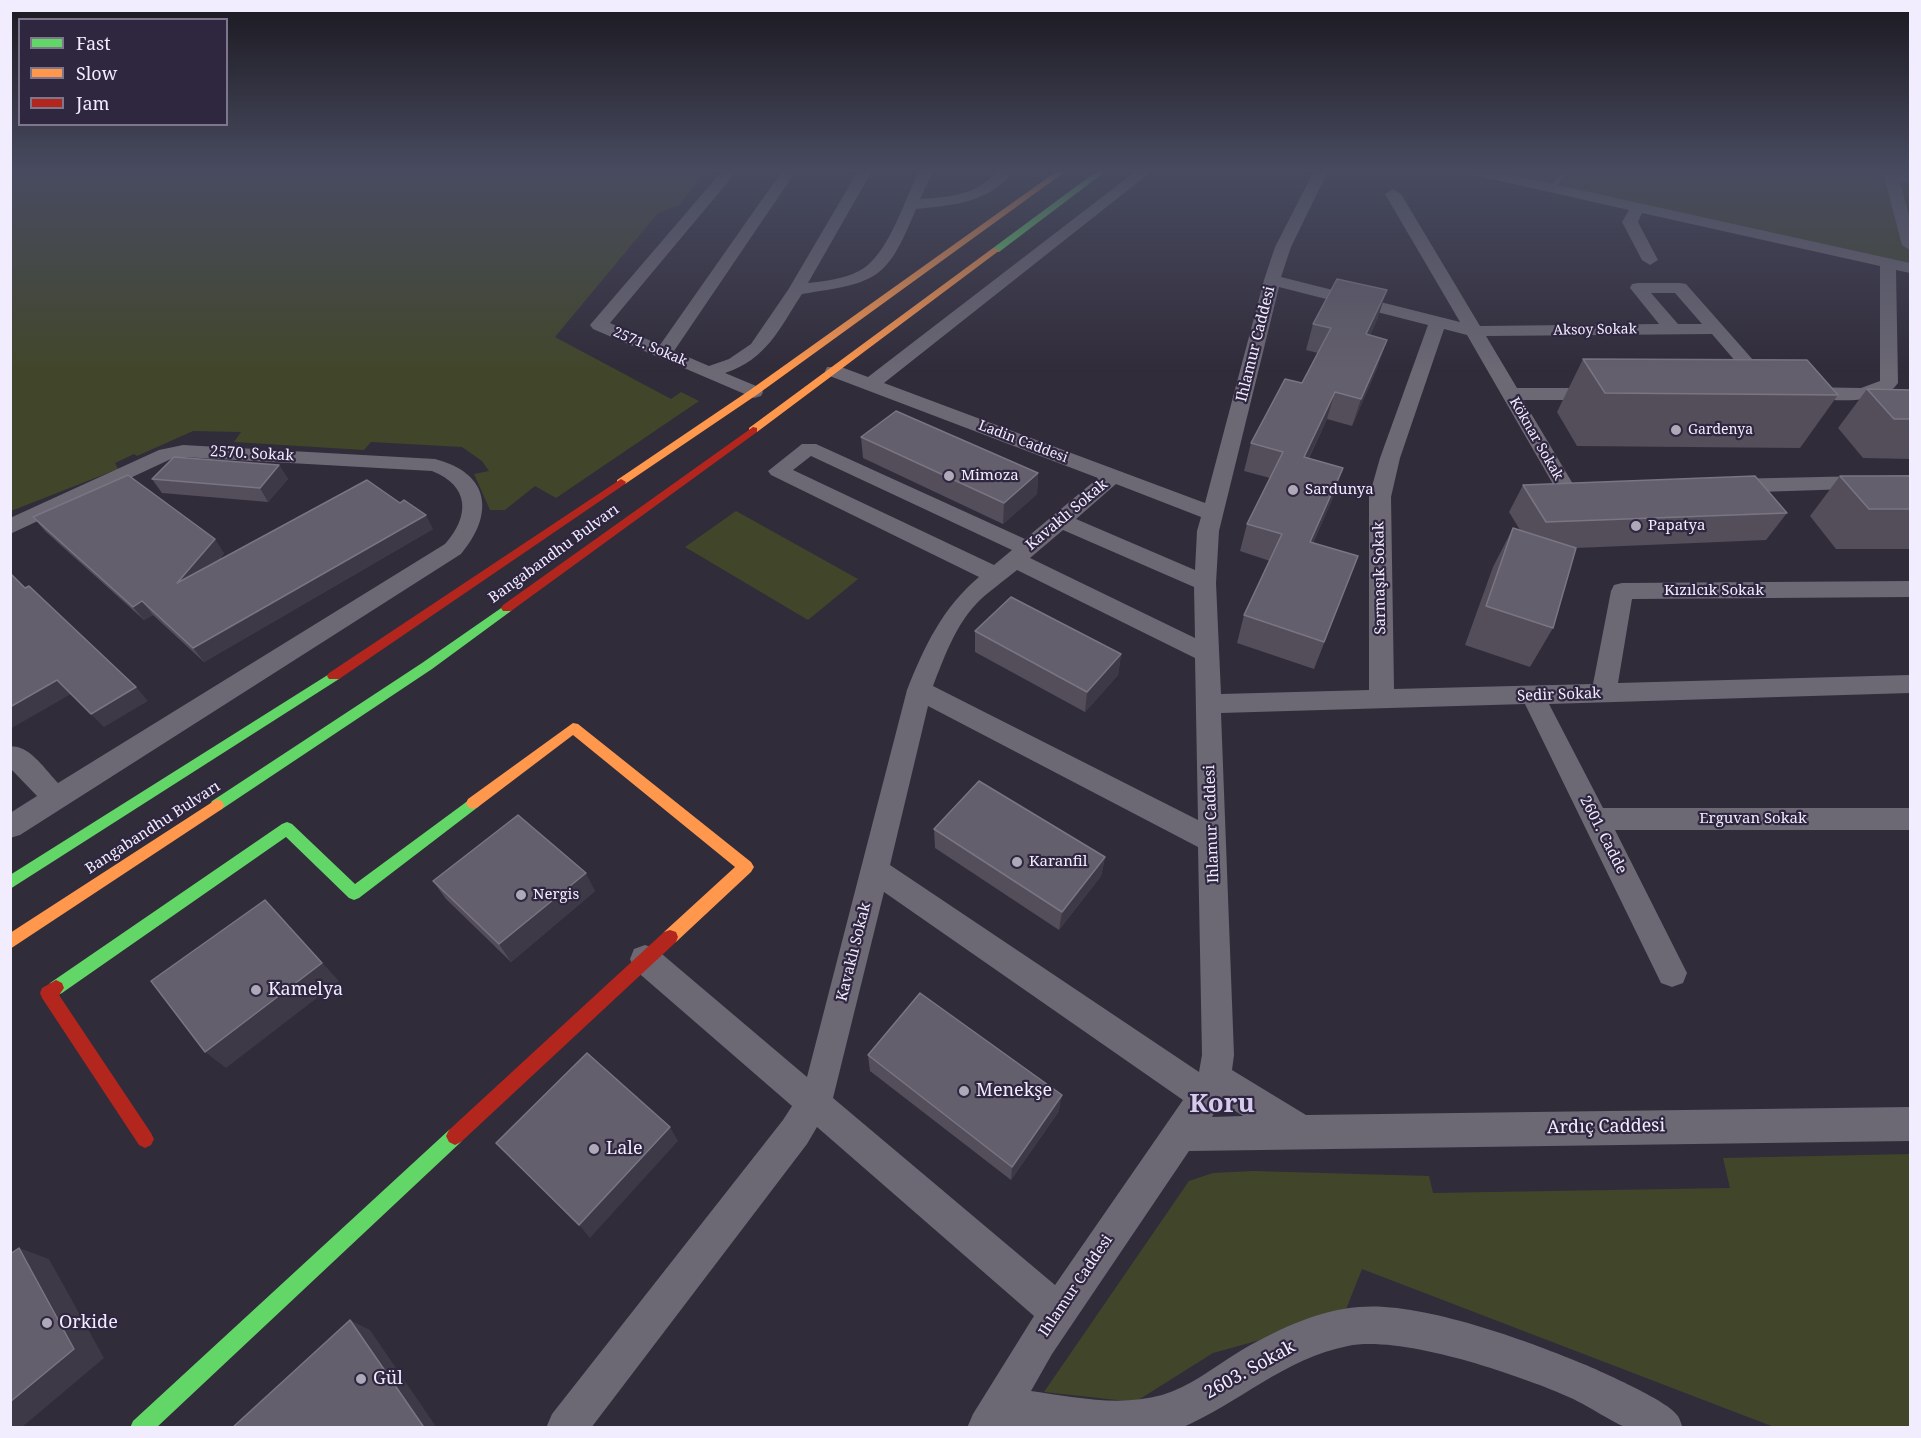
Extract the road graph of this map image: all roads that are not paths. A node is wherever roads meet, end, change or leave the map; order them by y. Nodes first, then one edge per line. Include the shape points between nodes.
1 (672, 238) edge
2 (743, 238) edge
3 (826, 238) edge
4 (895, 238) edge
5 (968, 238) edge
6 (1012, 238) edge
7 (1059, 238) edge
8 (1288, 238) edge
9 (1418, 238) edge
10 (1638, 238) edge
11 (1777, 238) edge
12 (1650, 260) dead end
13 (1888, 263) junction
14 (1911, 268) edge
15 (1272, 280) junction
16 (796, 290) junction
17 (1438, 322) junction
18 (1890, 323) junction
19 (1911, 328) edge
20 (1673, 329) junction
21 (1717, 329) junction
22 (1474, 331) junction
23 (663, 353) junction
24 (834, 370) junction
25 (708, 372) junction
26 (871, 384) junction
27 (754, 392) junction
28 (1749, 393) edge
29 (1773, 393) junction
30 (1510, 394) junction
31 (1618, 394) edge
32 (1113, 476) junction
33 (1911, 481) edge
34 (1710, 487) edge
35 (1615, 490) edge
36 (1212, 513) junction
37 (1061, 521) junction
38 (10, 527) edge
39 (1012, 561) junction
40 (1205, 583) junction
41 (1911, 590) edge
42 (1207, 654) junction
43 (1911, 684) edge
44 (920, 690) junction
45 (1604, 694) junction
46 (1533, 696) junction
47 (1382, 700) junction
48 (1208, 704) junction
49 (15, 756) dead end
50 (56, 798) junction
51 (1595, 819) junction
52 (1911, 819) edge
53 (10, 827) edge
54 (1212, 841) junction
55 (874, 870) junction
56 (10, 883) edge
57 (10, 942) edge
58 (645, 960) junction
59 (1672, 973) dead end
60 (1210, 1086) junction
61 (814, 1101) junction
62 (1911, 1124) edge
63 (1302, 1132) junction
64 (1179, 1134) junction
65 (145, 1139) dead end
66 (1058, 1312) junction
67 (993, 1417) edge
68 (140, 1428) edge
69 (566, 1428) edge
70 (1663, 1428) edge

1 - 23 street, 2571. Sokak via 598,325
2 - 23 street
3 - 16 street
4 - 16 street via 885,259 872,271 857,278
5 - 27 main road, Bangabandhu Bulvarı
6 - 24 main road, Bangabandhu Bulvarı
7 - 26 street
8 - 15 street, Ihlamur Caddesi
9 - 22 street, Köknar Sokak
10 - 12 street
11 - 13 street
13 - 14 street
13 - 18 street
15 - 17 street
15 - 36 street, Ihlamur Caddesi
16 - 25 street via 757,348 729,367
17 - 22 street
17 - 47 street, Sarmaşık Sokak via 1380,497
18 - 19 street
18 - 29 street via 1890,379 1882,390
20 - 21 street, Aksoy Sokak
20 - 21 street via 1638,288 1680,288
20 - 22 street, Aksoy Sokak
21 - 29 street
22 - 30 street, Köknar Sokak
23 - 25 street, 2571. Sokak
24 - 26 street, Ladin Caddesi
24 - 57 main road, Bangabandhu Bulvarı via 427,666
25 - 27 street, 2571. Sokak
26 - 32 street, Ladin Caddesi
27 - 56 main road, Bangabandhu Bulvarı via 393,638
28 - 29 street
30 - 31 street
30 - 35 street, Köknar Sokak via 1567,491
32 - 36 street, Ladin Caddesi
32 - 37 street, Kavaklı Sokak
33 - 34 street
36 - 40 street, Ihlamur Caddesi
37 - 39 street, Kavaklı Sokak
37 - 40 street
38 - 50 street, 2570. Sokak via 166,454 193,450 442,467 458,477 474,502 473,521 453,549
39 - 39 street via 778,471 809,448
39 - 42 street
39 - 44 street, Kavaklı Sokak via 958,611 935,650
40 - 42 street, Ihlamur Caddesi
41 - 45 street, Kızılcık Sokak via 1622,591
42 - 48 street, Ihlamur Caddesi
43 - 45 street, Sedir Sokak
44 - 54 street
44 - 55 street, Kavaklı Sokak
45 - 46 street, Sedir Sokak
46 - 47 street, Sedir Sokak
46 - 51 street, 2601. Cadde
47 - 48 street, Sedir Sokak
48 - 54 street, Ihlamur Caddesi
49 - 50 street
50 - 53 street
51 - 52 street, Erguvan Sokak
51 - 59 street, 2601. Cadde
54 - 60 street, Ihlamur Caddesi via 1218,1055
55 - 60 street
55 - 61 street, Kavaklı Sokak via 825,1073
58 - 61 street
58 - 65 main road via 746,867 573,728 354,893 287,828 48,993
58 - 68 main road
60 - 63 street via 1245,1099
60 - 64 street, Ihlamur Caddesi
61 - 66 street
61 - 69 street, Kavaklı Sokak via 795,1132
62 - 63 street, Ardıç Caddesi
63 - 64 street, Ardıç Caddesi
64 - 66 street, Ihlamur Caddesi
66 - 67 street, Ihlamur Caddesi
67 - 70 street, 2603. Sokak via 1140,1419 1173,1411 1284,1349 1368,1324 1451,1338 1544,1367 1604,1392

